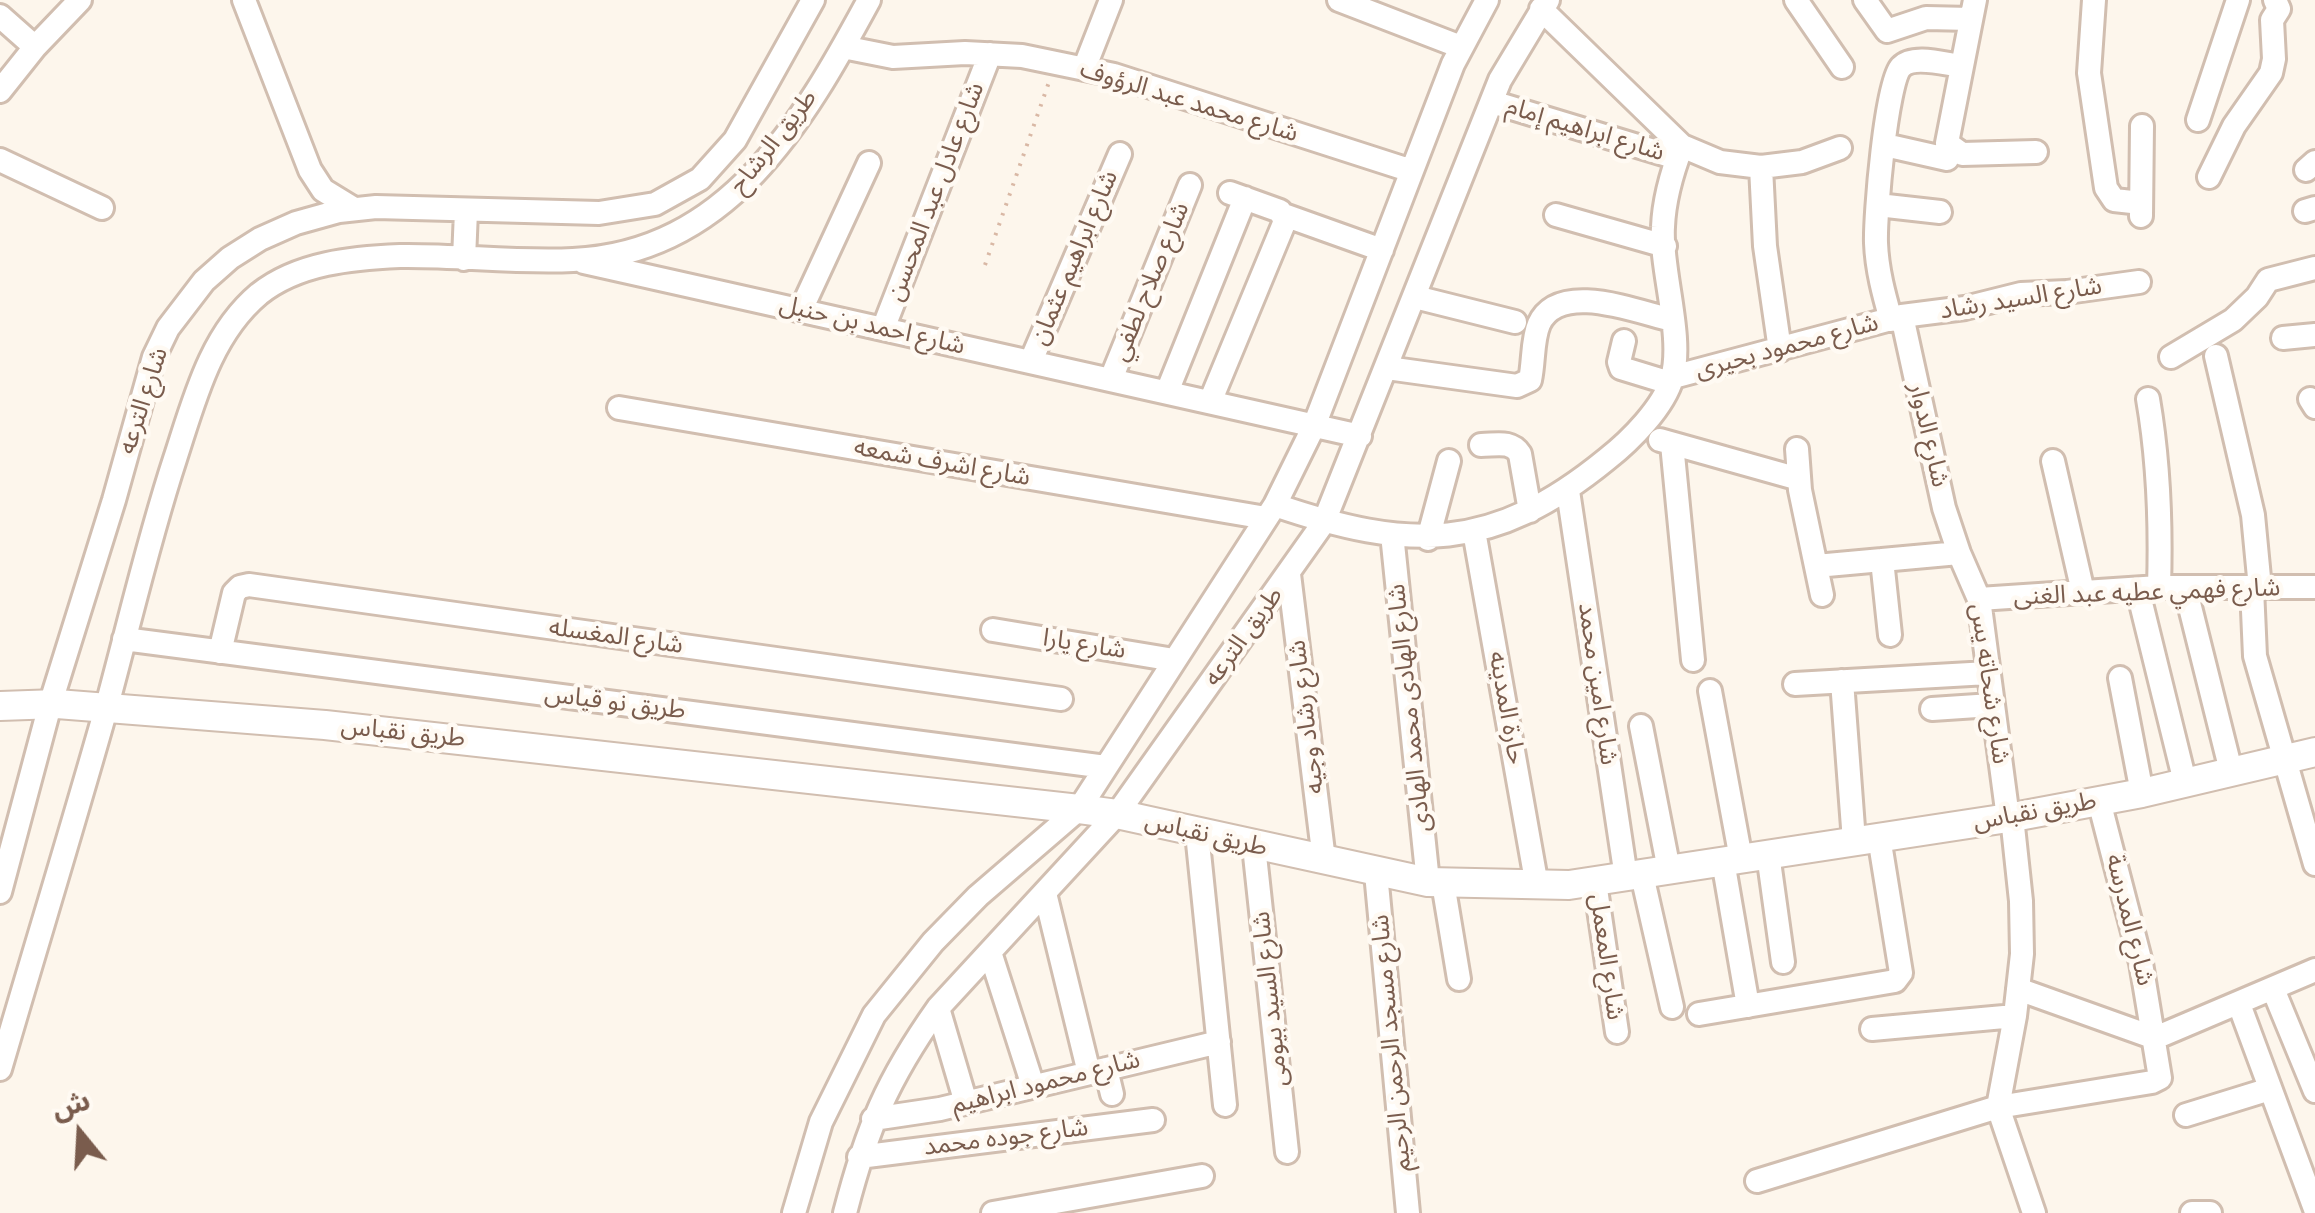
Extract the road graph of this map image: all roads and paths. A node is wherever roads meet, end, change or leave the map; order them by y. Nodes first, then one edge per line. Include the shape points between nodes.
1 (80, 0) edge
2 (244, 0) edge
3 (813, 0) edge
4 (869, 0) edge
5 (1111, 0) edge
6 (1339, 0) edge
7 (1487, 0) edge
8 (1796, 0) edge
9 (1865, 0) edge
10 (2094, 0) edge
11 (2238, 0) edge
12 (2275, 0) edge
13 (1544, 5) edge
14 (1973, 10) edge
15 (0, 16) edge
16 (35, 47) junction
17 (844, 47) junction
18 (1461, 47) junction
19 (990, 54) junction
20 (1056, 63) junction
21 (1961, 66) junction
22 (1842, 67) dead end
23 (1084, 69) junction
24 (0, 91) edge
25 (1492, 102) junction
26 (2198, 120) dead end
27 (2142, 126) dead end
28 (1884, 145) junction
29 (1840, 148) dead end
30 (1946, 148) junction
31 (1680, 152) junction
32 (2036, 152) dead end
33 (1120, 154) dead end
34 (0, 160) edge
35 (870, 163) dead end
36 (1761, 167) junction
37 (1412, 171) junction
38 (2209, 177) dead end
39 (1190, 185) dead end
40 (1878, 205) junction
41 (102, 208) dead end
42 (354, 210) junction
43 (1940, 212) dead end
44 (1556, 215) dead end
45 (1284, 216) junction
46 (465, 235) junction
47 (1665, 246) junction
48 (1382, 250) junction
49 (576, 260) junction
50 (985, 265) dead end
51 (2315, 268) edge
52 (2139, 282) dead end
53 (1415, 297) junction
54 (802, 310) junction
55 (1897, 318) junction
56 (1672, 320) junction
57 (1516, 322) dead end
58 (883, 329) junction
59 (2315, 335) edge
60 (2283, 338) dead end
61 (1624, 341) dead end
62 (1780, 350) junction
63 (2216, 356) dead end
64 (2171, 357) dead end
65 (1030, 362) junction
66 (1387, 368) junction
67 (1111, 379) junction
68 (1671, 380) junction
69 (1168, 392) junction
70 (2148, 399) dead end
71 (1210, 402) junction
72 (619, 408) dead end
73 (1314, 426) junction
74 (1638, 434) junction
75 (1360, 436) junction
76 (1672, 444) junction
77 (1482, 446) dead end
78 (1797, 449) dead end
79 (2052, 461) dead end
80 (1449, 462) dead end
81 (1799, 479) junction
82 (1568, 491) junction
83 (1270, 511) junction
84 (1530, 512) junction
85 (1324, 522) junction
86 (1474, 531) junction
87 (1392, 534) junction
88 (1428, 539) junction
89 (1958, 553) junction
90 (1882, 560) junction
91 (1816, 566) junction
92 (1289, 574) junction
93 (2185, 587) junction
94 (2315, 587) edge
95 (2256, 588) junction
96 (2148, 589) junction
97 (2083, 592) junction
98 (1822, 595) dead end
99 (1978, 599) junction
100 (993, 630) dead end
101 (1890, 636) dead end
102 (124, 639) junction
103 (220, 652) junction
104 (1174, 660) junction
105 (1694, 660) dead end
106 (1988, 673) junction
107 (2120, 678) dead end
108 (1842, 681) junction
109 (1796, 684) dead end
110 (1710, 691) dead end
111 (1061, 698) dead end
112 (54, 704) junction
113 (1992, 705) junction
114 (0, 706) edge
115 (97, 707) junction
116 (1932, 709) dead end
117 (1641, 726) dead end
118 (2315, 752) edge
119 (2284, 758) junction
120 (1106, 767) junction
121 (2231, 771) junction
122 (2186, 782) junction
123 (2142, 793) junction
124 (2099, 801) junction
125 (1079, 810) junction
126 (1117, 814) junction
127 (2010, 817) junction
128 (1197, 833) junction
129 (1867, 839) junction
130 (1254, 846) junction
131 (1744, 858) junction
132 (1324, 860) junction
133 (2315, 864) edge
134 (1376, 873) junction
135 (1646, 874) junction
136 (1436, 882) junction
137 (1595, 882) junction
138 (1537, 886) junction
139 (0, 892) edge
140 (1045, 892) junction
141 (990, 952) junction
142 (1784, 962) dead end
143 (2315, 970) edge
144 (1459, 978) dead end
145 (2018, 989) junction
146 (2274, 989) junction
147 (2238, 1004) junction
148 (1672, 1006) dead end
149 (1748, 1006) junction
150 (938, 1008) junction
151 (1699, 1014) dead end
152 (2014, 1016) junction
153 (1872, 1029) dead end
154 (1617, 1032) dead end
155 (2155, 1038) junction
156 (1219, 1042) junction
157 (0, 1070) edge
158 (1098, 1070) junction
159 (1032, 1086) junction
160 (2270, 1089) junction
161 (2315, 1091) edge
162 (1112, 1094) dead end
163 (966, 1102) junction
164 (1225, 1105) dead end
165 (1998, 1107) junction
166 (2186, 1116) dead end
167 (873, 1119) junction
168 (1153, 1120) dead end
169 (1287, 1152) dead end
170 (2306, 1155) edge
171 (859, 1156) junction
172 (1202, 1176) dead end
173 (1757, 1181) dead end
174 (2315, 1208) edge
175 (2194, 1212) edge
176 (794, 1213) edge
177 (845, 1213) edge
178 (994, 1213) edge
179 (1408, 1213) edge
180 (2034, 1213) edge
181 (2210, 1213) edge

1 - 16 street
2 - 42 street via 310,170 323,190
3 - 46 street, شارع الترعه via 735,140 681,192 643,207
4 - 17 street, طريق الرشاح
5 - 23 street
6 - 18 street
7 - 18 street, طريق الترعه
8 - 22 street
9 - 14 street via 1887,31
10 - 27 street via 2089,73 2106,188 2114,200 2141,209
11 - 26 street
12 - 38 street via 2273,66
13 - 25 street, طريق الترعه
13 - 31 street
14 - 21 street
15 - 16 street
16 - 24 street
17 - 19 street, شارع محمد عبد الرؤوف via 893,56
17 - 49 street, طريق الرشاح via 750,180 720,208 658,240
18 - 37 street, طريق الترعه
19 - 20 street, شارع محمد عبد الرؤوف
19 - 58 street, شارع عادل عبد المحسن
20 - 23 street, شارع محمد عبد الرؤوف
20 - 50 path
21 - 28 street, شارع الدوار via 1913,60 1900,68
21 - 30 street
23 - 37 street, شارع محمد عبد الرؤوف
25 - 31 street, شارع ابراهيم إمام
25 - 53 street, طريق الترعه
28 - 30 street
28 - 40 street, شارع الدوار
29 - 36 street, شارع ابراهيم إمام
30 - 32 street via 1962,154
31 - 36 street, شارع ابراهيم إمام
31 - 47 street via 1664,214
33 - 65 street, شارع ابراهيم عثمان
34 - 41 street
35 - 54 street
36 - 62 street
37 - 48 street, طريق الترعه
39 - 67 street, شارع صلاح لطفي
40 - 43 street
40 - 55 street, شارع الدوار via 1881,282
42 - 46 street, شارع الترعه via 376,206
42 - 112 street, شارع الترعه via 296,223 230,258 168,328 140,398
44 - 47 street
45 - 48 street
45 - 69 street via 1238,196
45 - 71 street
46 - 49 street, طريق الرشاح
46 - 102 street, شارع الترعه via 293,274 259,294 226,332 200,381
47 - 56 street
48 - 73 street, طريق الترعه
49 - 54 street, شارع احمد بن حنبل
51 - 64 street via 2268,280 2233,320
52 - 55 street, شارع السيد رشاد via 2021,294
53 - 57 street
53 - 66 street, طريق الترعه
54 - 58 street, شارع احمد بن حنبل
55 - 62 street, شارع محمود بحيرى
55 - 89 street, شارع الدوار
56 - 66 street via 1562,303 1538,326 1530,380 1517,386
56 - 68 street
58 - 65 street, شارع احمد بن حنبل
59 - 60 street
61 - 68 street via 1621,368
62 - 68 street, شارع محمود بحيرى
63 - 95 street via 2253,515
65 - 67 street, شارع احمد بن حنبل
66 - 75 street, طريق الترعه
67 - 69 street, شارع احمد بن حنبل
68 - 74 street, شارع اشرف شمعه
69 - 71 street, شارع احمد بن حنبل
70 - 96 street via 2160,492
71 - 73 street, شارع احمد بن حنبل
72 - 83 street, شارع اشرف شمعه
73 - 75 street, شارع احمد بن حنبل
73 - 83 street, طريق الترعه
74 - 76 street
74 - 82 street, شارع اشرف شمعه
75 - 85 street, طريق الترعه
76 - 81 street
76 - 105 street
77 - 84 street via 1516,448
78 - 81 street
79 - 97 street
80 - 88 street
81 - 91 street
82 - 84 street, شارع اشرف شمعه
82 - 135 street, شارع امين محمد
83 - 85 street, شارع اشرف شمعه
83 - 104 street, طريق الترعه
84 - 86 street, شارع اشرف شمعه
85 - 87 street, شارع اشرف شمعه
85 - 92 street, طريق الترعه
86 - 88 street, شارع اشرف شمعه
86 - 138 street, حارة المدينه
87 - 88 street, شارع اشرف شمعه
87 - 136 street, شارع الهادى محمد الهادى
89 - 90 street
89 - 99 street, شارع شحاته يس
90 - 91 street
90 - 101 street
91 - 98 street
92 - 126 street, طريق الترعه
92 - 132 street, شارع رشاد وجيه
93 - 95 street, شارع فهمي عطيه عبد الغنى
93 - 96 street, شارع فهمي عطيه عبد الغنى
93 - 121 street
94 - 95 street, شارع فهمي عطيه عبد الغنى
95 - 119 street via 2255,656
96 - 97 street, شارع فهمي عطيه عبد الغنى
96 - 122 street
97 - 99 street, شارع فهمي عطيه عبد الغنى
99 - 106 street, شارع شحاته يس
100 - 104 street, شارع يارا
102 - 103 street, طريق نو قياس
102 - 115 street, شارع الترعه
103 - 111 street, شارع المغسله via 234,594 249,585
103 - 120 street, طريق نو قياس
104 - 120 street, طريق الترعه
106 - 108 street
106 - 113 street, شارع شحاته يس
107 - 123 street
108 - 109 street
108 - 129 street
110 - 131 street
112 - 114 street, طريق نقباس
112 - 115 street, طريق نقباس
112 - 139 street, شارع الترعه
113 - 116 street
113 - 127 street, شارع شحاته يس
115 - 125 street, طريق نقباس via 325,724
115 - 157 street, شارع الترعه
117 - 135 street
118 - 119 street, طريق نقباس
119 - 121 street, طريق نقباس
119 - 133 street
120 - 125 street, طريق الترعه
121 - 122 street, طريق نقباس
122 - 123 street, طريق نقباس
123 - 124 street, طريق نقباس
124 - 127 street, طريق نقباس
124 - 155 street, شارع المدرسة
125 - 126 street, طريق نقباس
125 - 176 street, طريق الترعه via 978,896 874,1015 821,1122
126 - 128 street, طريق نقباس
126 - 140 street, طريق الترعه
127 - 129 street, طريق نقباس
127 - 145 street, شارع شحاته يس via 2022,900
128 - 130 street, طريق نقباس
128 - 156 street
129 - 131 street, طريق نقباس
129 - 149 street via 1900,973 1890,982
130 - 132 street, طريق نقباس
130 - 169 street, شارع السيد بيومى
131 - 135 street, طريق نقباس
131 - 142 street
131 - 149 street
132 - 134 street, طريق نقباس
134 - 136 street, طريق نقباس
134 - 179 street, شارع مسجد الرحمن الرحيم
135 - 137 street, طريق نقباس
135 - 148 street
136 - 138 street, طريق نقباس
136 - 144 street, شارع الهادى محمد الهادى
137 - 138 street, طريق نقباس
137 - 154 street, شارع المعمل
140 - 141 street, طريق الترعه
140 - 158 street, شارع جوده محمد
141 - 150 street, طريق الترعه
141 - 159 street
143 - 146 street
145 - 152 street, شارع شحاته يس
145 - 155 street
146 - 147 street
146 - 161 street
147 - 155 street
147 - 160 street
149 - 151 street
150 - 163 street
150 - 167 street, طريق الترعه via 894,1072
152 - 153 street
152 - 165 street, شارع شحاته يس
155 - 165 street, شارع المدرسة via 2161,1074 2156,1080
156 - 158 street, شارع محمود ابراهيم
156 - 164 street
158 - 159 street, شارع محمود ابراهيم
158 - 162 street, شارع جوده محمد
159 - 163 street, شارع محمود ابراهيم
160 - 166 street
160 - 170 street
163 - 167 street, شارع محمود ابراهيم
165 - 173 street
165 - 180 street
167 - 171 street, طريق الترعه
168 - 171 street, شارع جوده محمد
170 - 174 street
171 - 177 street, طريق الترعه
172 - 178 street
175 - 181 street

